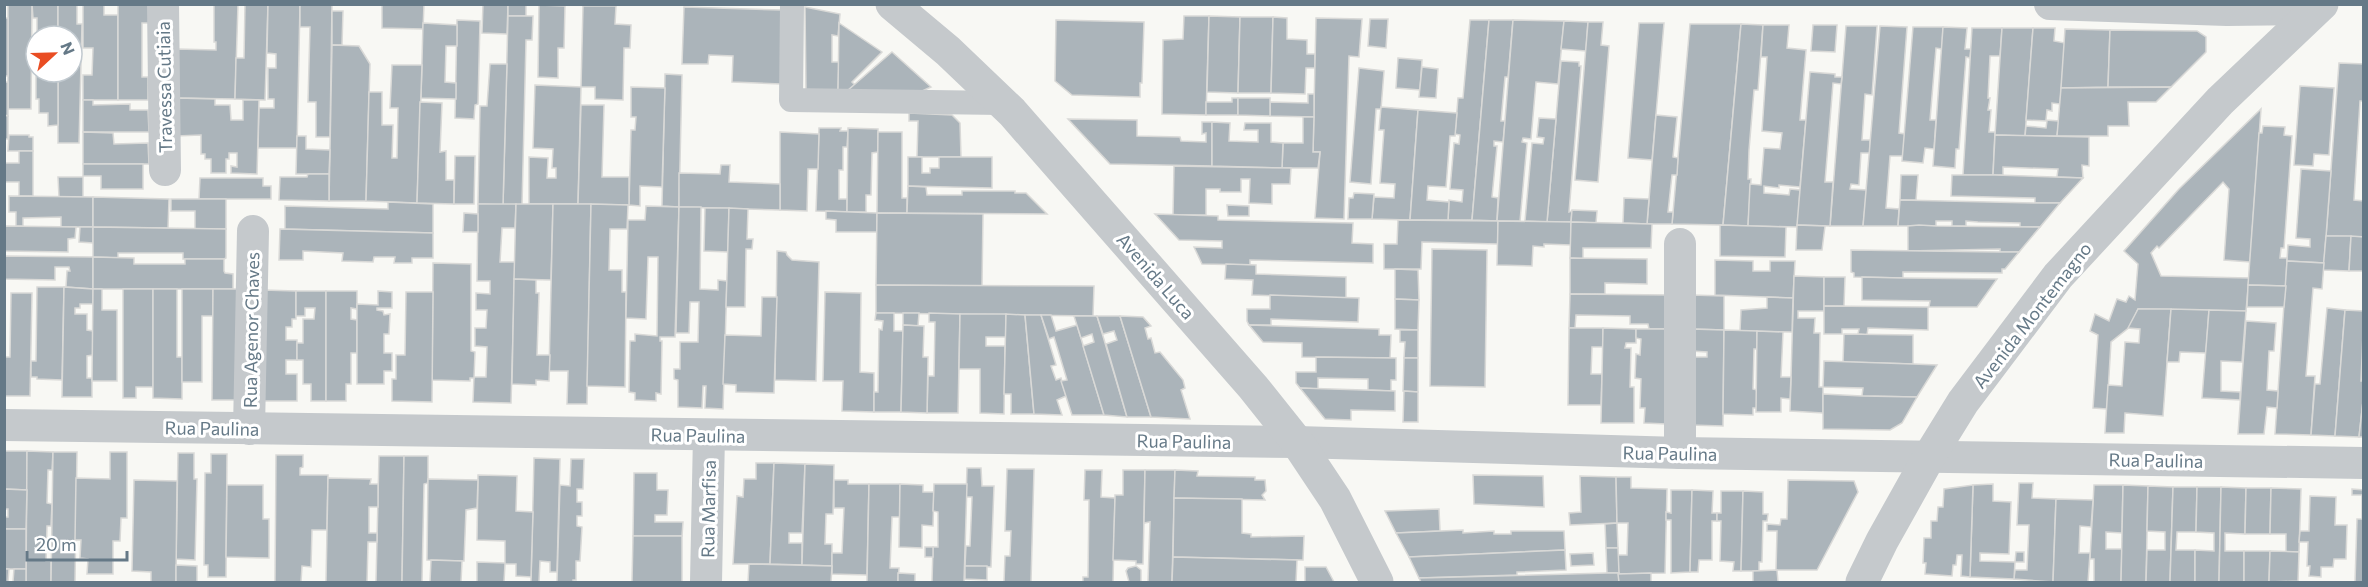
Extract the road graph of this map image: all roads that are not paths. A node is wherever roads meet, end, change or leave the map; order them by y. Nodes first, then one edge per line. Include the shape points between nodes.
1 (163, 4) edge
2 (792, 4) edge
3 (892, 4) edge
4 (2050, 4) edge
5 (2319, 7) edge
6 (1001, 102) junction
7 (165, 170) dead end
8 (253, 231) dead end
9 (1680, 244) dead end
10 (4, 425) edge
11 (249, 429) junction
12 (709, 435) junction
13 (1298, 442) junction
14 (1680, 453) junction
15 (1929, 457) junction
16 (2364, 463) edge
17 (706, 582) edge
18 (1377, 582) edge
19 (1862, 582) edge

1 - 7 street, Travessa Cutiaia
2 - 6 street via 791,100
3 - 6 street, Avenida Luca
4 - 5 street via 2227,10
5 - 15 street, Avenida Montemagno via 2220,101 2058,276 1963,402
6 - 13 street, Avenida Luca
8 - 11 street, Rua Agenor Chaves
9 - 14 street
10 - 11 street, Rua Paulina
11 - 12 street, Rua Paulina
12 - 13 street, Rua Paulina
12 - 17 street, Rua Marfisa
13 - 14 street, Rua Paulina
13 - 18 street, Avenida Luca via 1335,499
14 - 15 street, Rua Paulina
15 - 16 street, Rua Paulina
15 - 19 street, Avenida Montemagno

